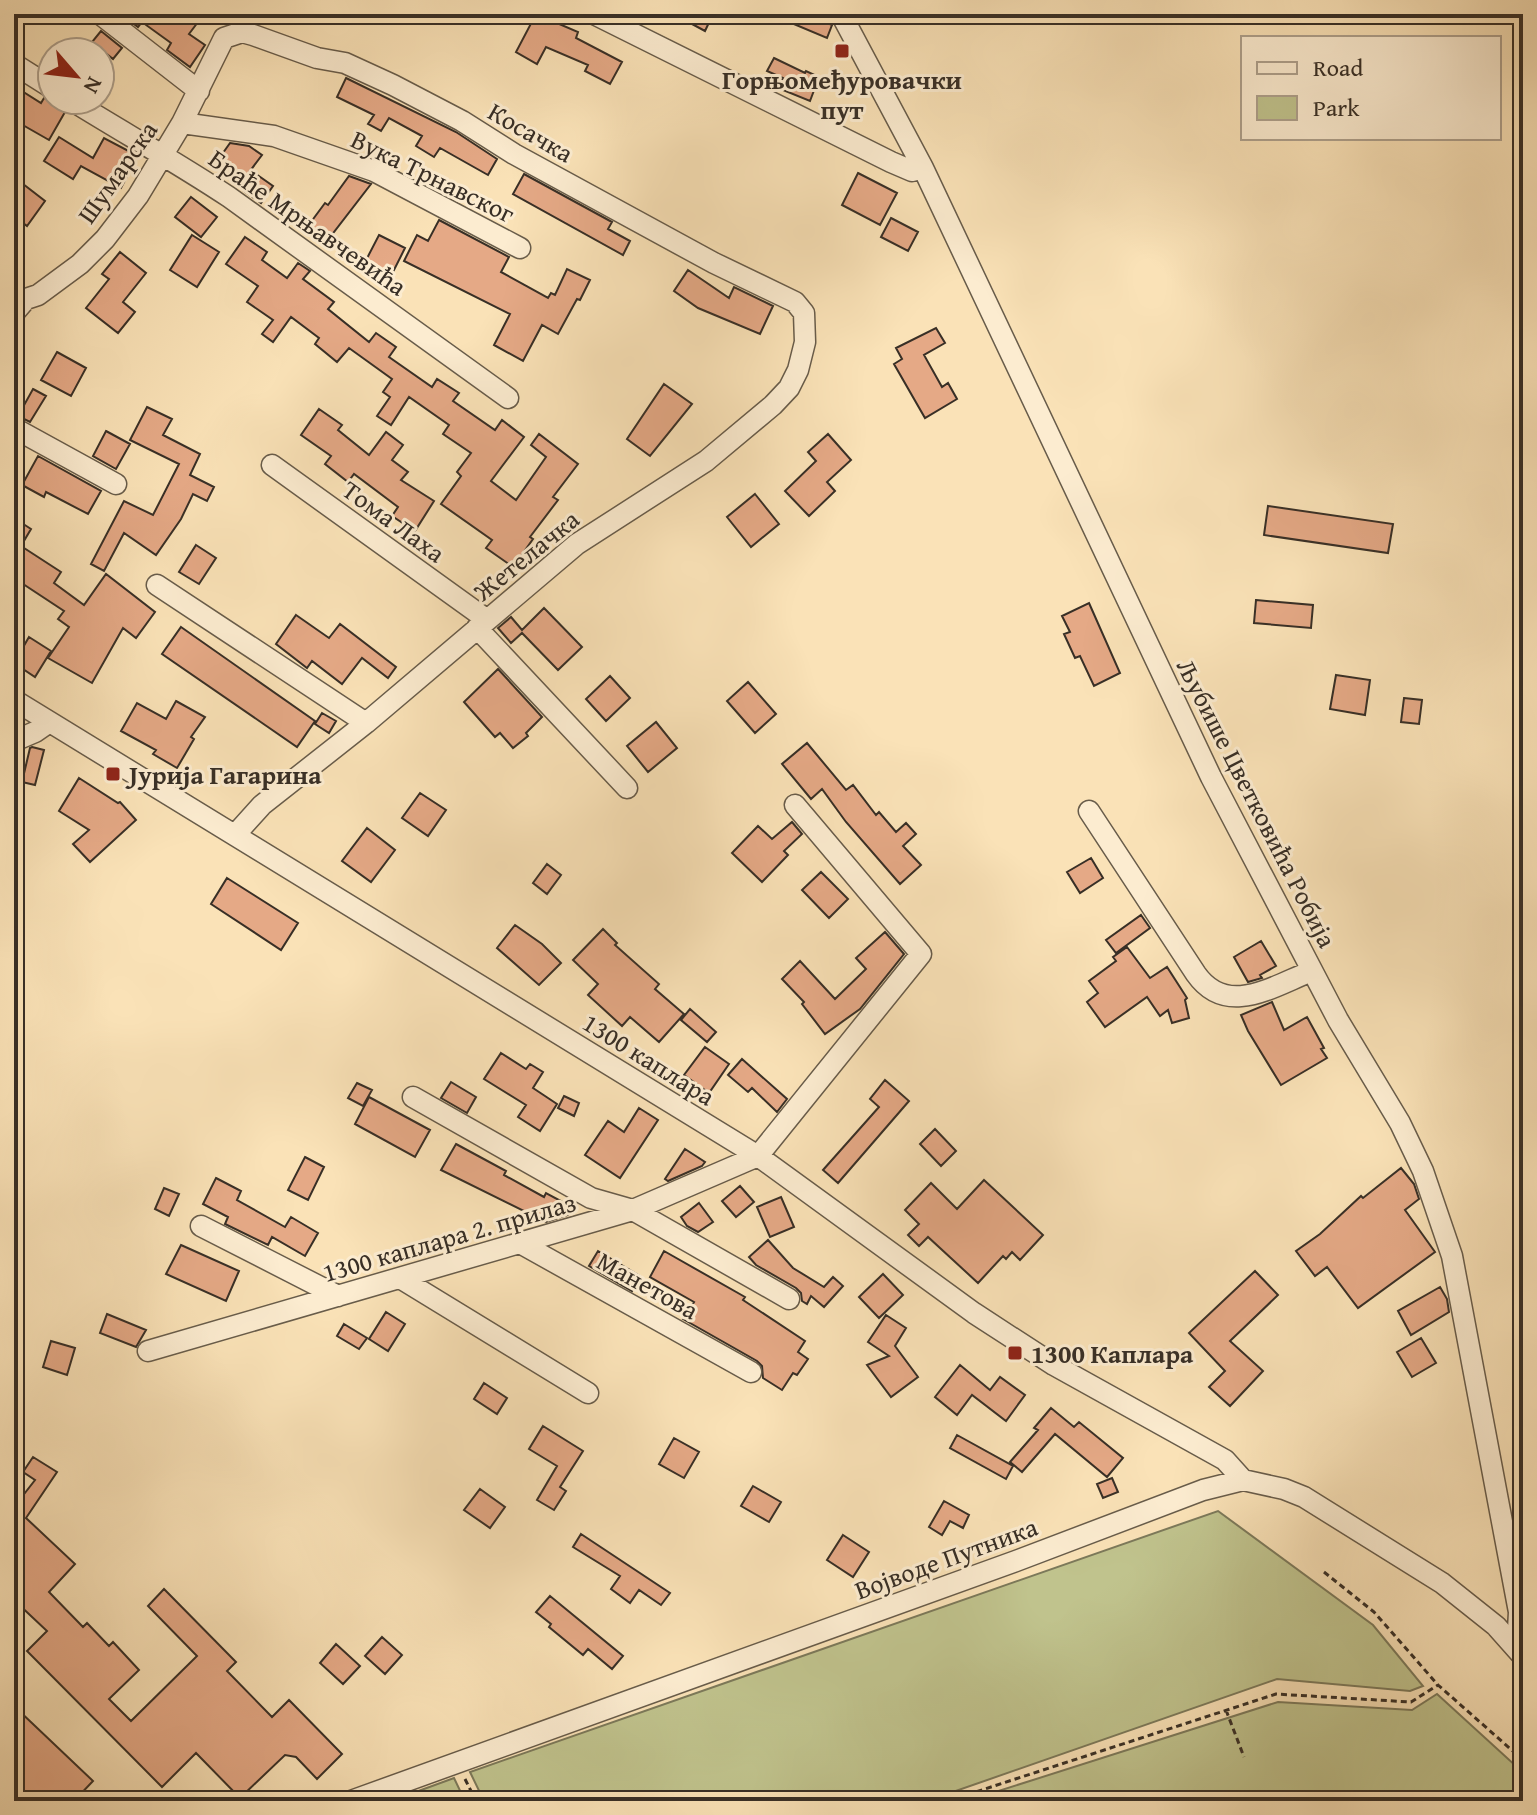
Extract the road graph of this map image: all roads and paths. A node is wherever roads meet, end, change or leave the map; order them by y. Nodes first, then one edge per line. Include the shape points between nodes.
1 (100, 14) edge
2 (594, 14) edge
3 (841, 14) edge
4 (231, 34) joint
5 (14, 64) edge
6 (36, 78) edge
7 (199, 91) junction
8 (97, 116) edge
9 (182, 123) junction
10 (161, 156) junction
11 (923, 168) junction
12 (520, 248) dead end
13 (18, 301) edge
14 (795, 302) joint
15 (508, 398) dead end
16 (14, 428) edge
17 (272, 465) dead end
18 (116, 484) dead end
19 (157, 585) dead end
20 (482, 624) junction
21 (14, 700) edge
22 (48, 723) junction
23 (366, 723) junction
24 (14, 741) edge
25 (627, 788) dead end
26 (795, 805) dead end
27 (1089, 811) dead end
28 (235, 835) junction
29 (1312, 971) junction
30 (413, 1097) dead end
31 (758, 1156) junction
32 (633, 1210) junction
33 (201, 1226) dead end
34 (520, 1243) junction
35 (400, 1278) junction
36 (338, 1296) junction
37 (789, 1299) dead end
38 (148, 1351) dead end
39 (751, 1372) dead end
40 (588, 1393) dead end
41 (1243, 1480) junction
42 (1324, 1572) dead end
43 (1521, 1610) edge
44 (1520, 1653) edge
45 (1438, 1685) junction
46 (1226, 1710) junction
47 (1244, 1757) dead end
48 (1523, 1760) edge
49 (457, 1762) junction
50 (351, 1801) edge
51 (476, 1801) edge
52 (948, 1801) edge

1 - 7 street
2 - 11 street via 891,162 912,171
3 - 11 street, Љубише Цветковића Робија
4 - 7 street, Шумарска via 218,48
4 - 14 street, Косачка via 242,32 345,63 393,85 714,263
5 - 6 street
7 - 9 street, Шумарска
8 - 10 street, Браће Мрњавчевића
9 - 10 street, Шумарска
9 - 12 street, Вука Трнавског via 274,136 374,171
10 - 13 street, Шумарска via 105,239 57,282
10 - 15 street, Браће Мрњавчевића via 229,197
11 - 29 street, Љубише Цветковића Робија via 1211,777
14 - 20 street, Жетелачка via 804,313 805,342 789,388 773,405 706,461 577,544
16 - 18 street
17 - 20 street, Тома Лаха
19 - 23 street
20 - 23 street, Жетелачка
20 - 25 street, Тома Лаха
21 - 22 street, 1300 каплара
22 - 24 street
22 - 28 street, 1300 каплара
23 - 28 street, Жетелачка via 262,805
26 - 31 street via 921,954
27 - 29 street via 1209,988 1242,998
28 - 31 street, 1300 каплара
29 - 43 street, Љубише Цветковића Робија via 1400,1123 1447,1238
30 - 32 street via 591,1198
31 - 32 street, 1300 каплара 2. прилаз
31 - 41 street, 1300 каплара via 974,1313 1081,1381 1225,1460
32 - 34 street, 1300 каплара 2. прилаз
32 - 37 street
33 - 36 street
34 - 35 street, 1300 каплара 2. прилаз
34 - 39 street, Манетова
35 - 36 street, 1300 каплара 2. прилаз
35 - 40 street
36 - 38 street, 1300 каплара 2. прилаз
41 - 44 street, Војводе Путника via 1304,1497 1442,1583 1496,1626
41 - 49 street, Војводе Путника via 1203,1490
42 - 45 path via 1374,1612
43 - 44 street, Љубише Цветковића Робија
45 - 46 path via 1411,1702 1276,1694
45 - 48 path
46 - 47 path
46 - 52 path
49 - 50 street, Војводе Путника
49 - 51 path

